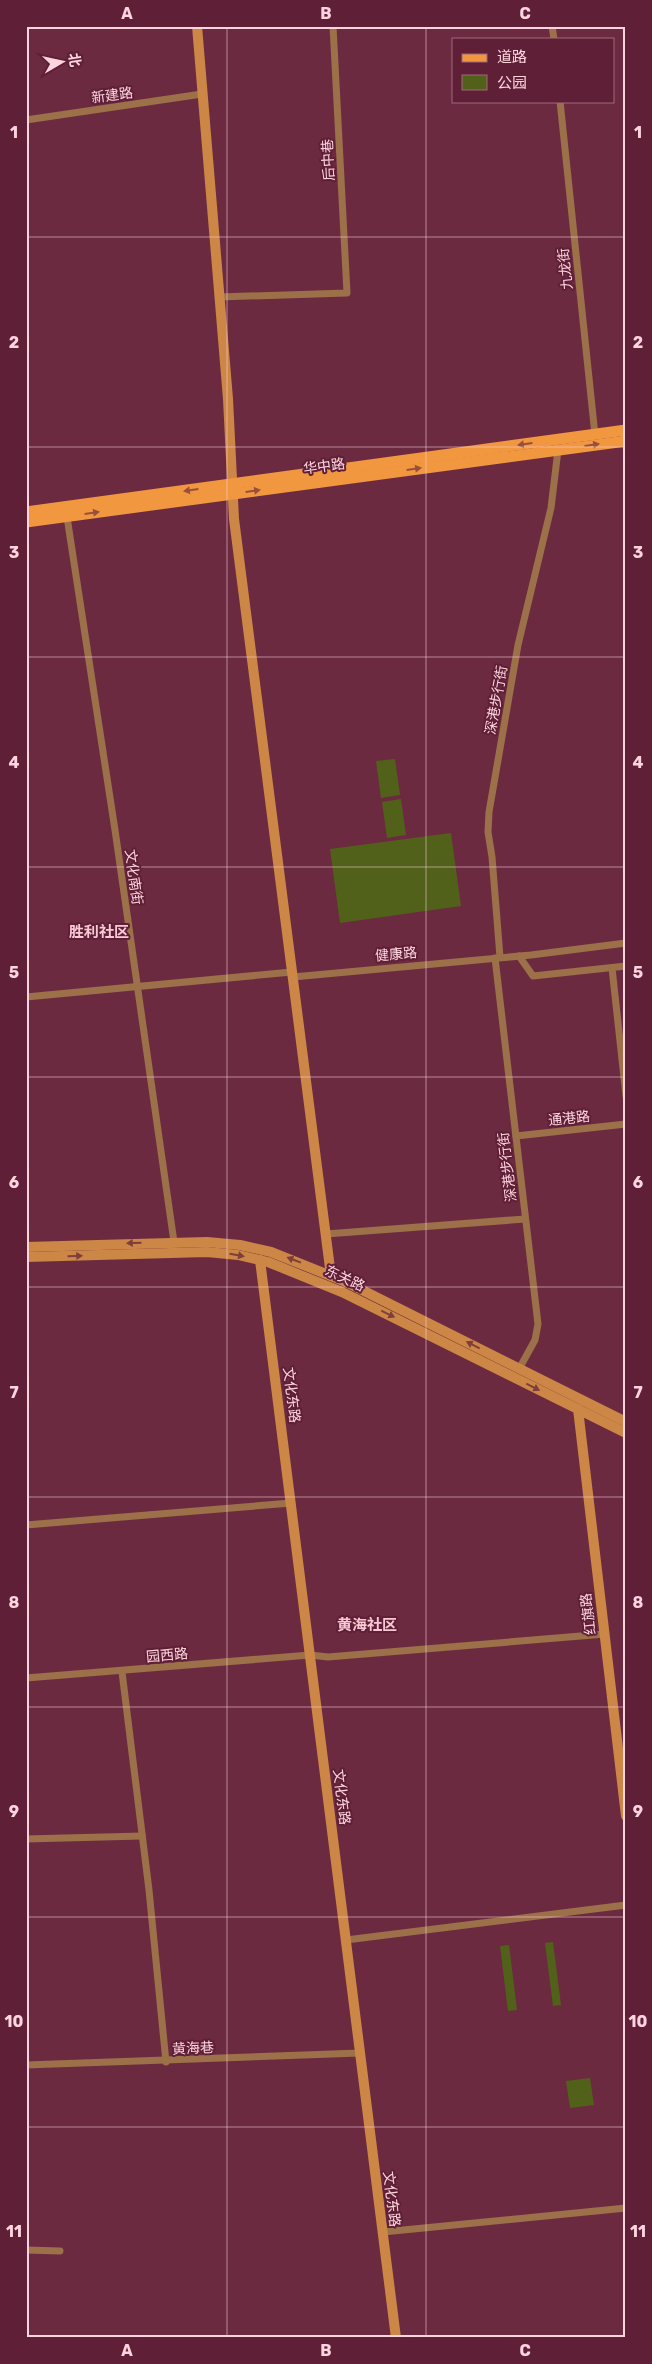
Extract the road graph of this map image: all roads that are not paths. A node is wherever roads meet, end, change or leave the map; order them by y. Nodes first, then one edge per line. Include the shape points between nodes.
1 (196, 26) edge
2 (333, 26) edge
3 (202, 94) junction
4 (560, 102) edge
5 (26, 120) edge
6 (219, 296) junction
7 (626, 430) edge
8 (595, 435) junction
9 (626, 440) edge
10 (558, 450) junction
11 (232, 489) junction
12 (26, 512) edge
13 (67, 517) junction
14 (26, 522) edge
15 (626, 943) edge
16 (519, 956) junction
17 (498, 958) junction
18 (626, 966) edge
19 (612, 968) junction
20 (293, 974) junction
21 (137, 987) junction
22 (26, 997) edge
23 (626, 1096) edge
24 (626, 1124) edge
25 (516, 1136) junction
26 (526, 1219) junction
27 (326, 1234) junction
28 (174, 1242) junction
29 (26, 1247) edge
30 (26, 1257) edge
31 (260, 1260) junction
32 (331, 1276) junction
33 (519, 1368) junction
34 (578, 1409) junction
35 (626, 1422) edge
36 (626, 1433) edge
37 (291, 1503) junction
38 (26, 1526) edge
39 (604, 1634) junction
40 (310, 1655) junction
41 (122, 1672) junction
42 (26, 1678) edge
43 (626, 1816) edge
44 (142, 1836) junction
45 (26, 1839) edge
46 (626, 1905) edge
47 (346, 1940) junction
48 (360, 2053) junction
49 (166, 2062) junction
50 (26, 2065) edge
51 (626, 2208) edge
52 (383, 2232) junction
53 (26, 2250) edge
54 (60, 2251) dead end
55 (396, 2338) edge

1 - 3 street
2 - 6 street, 后中巷 via 347,293
3 - 5 street, 新建路
3 - 6 street
4 - 8 street, 九龙街
6 - 11 street
7 - 8 main road, 华中路
8 -> 11 main road, 华中路
10 -> 9 main road, 华中路
11 -> 10 main road, 华中路
10 - 17 street, 深港步行街 via 552,508 518,645 490,812 488,832
11 -> 12 main road, 华中路
13 -> 11 main road, 华中路
11 - 20 street
13 - 14 main road, 华中路
13 - 21 street, 文化南街
15 - 16 street, 健康路
16 - 17 street, 健康路
16 - 19 street via 533,976
17 - 20 street, 健康路
17 - 25 street, 深港步行街
18 - 19 street
19 - 23 street
20 - 21 street, 健康路
20 - 27 street
21 - 22 street, 健康路
21 - 28 street, 文化南街
24 - 25 street, 通港路
25 - 26 street, 深港步行街
26 - 27 street
26 - 33 street, 深港步行街 via 538,1332
27 - 32 street
28 -> 29 street, 东关路
32 -> 28 street, 东关路 via 288,1258 240,1245
30 -> 31 street, 东关路 via 207,1252
31 -> 34 street, 东关路 via 285,1267 342,1292
31 - 37 street, 文化东路
33 -> 32 street, 东关路
33 - 35 street, 东关路
34 - 36 street, 东关路
34 - 39 street, 红旗路
37 - 38 street
37 - 40 street, 文化东路
39 - 40 street, 园西路 via 328,1657
39 - 43 street, 红旗路
40 - 41 street, 园西路
40 - 47 street, 文化东路
41 - 42 street, 园西路
41 - 44 street
44 - 45 street
44 - 49 street
46 - 47 street
47 - 48 street, 文化东路
48 - 49 street, 黄海巷
48 - 52 street, 文化东路
49 - 50 street, 黄海巷
51 - 52 street
52 - 55 street, 文化东路
53 - 54 street

